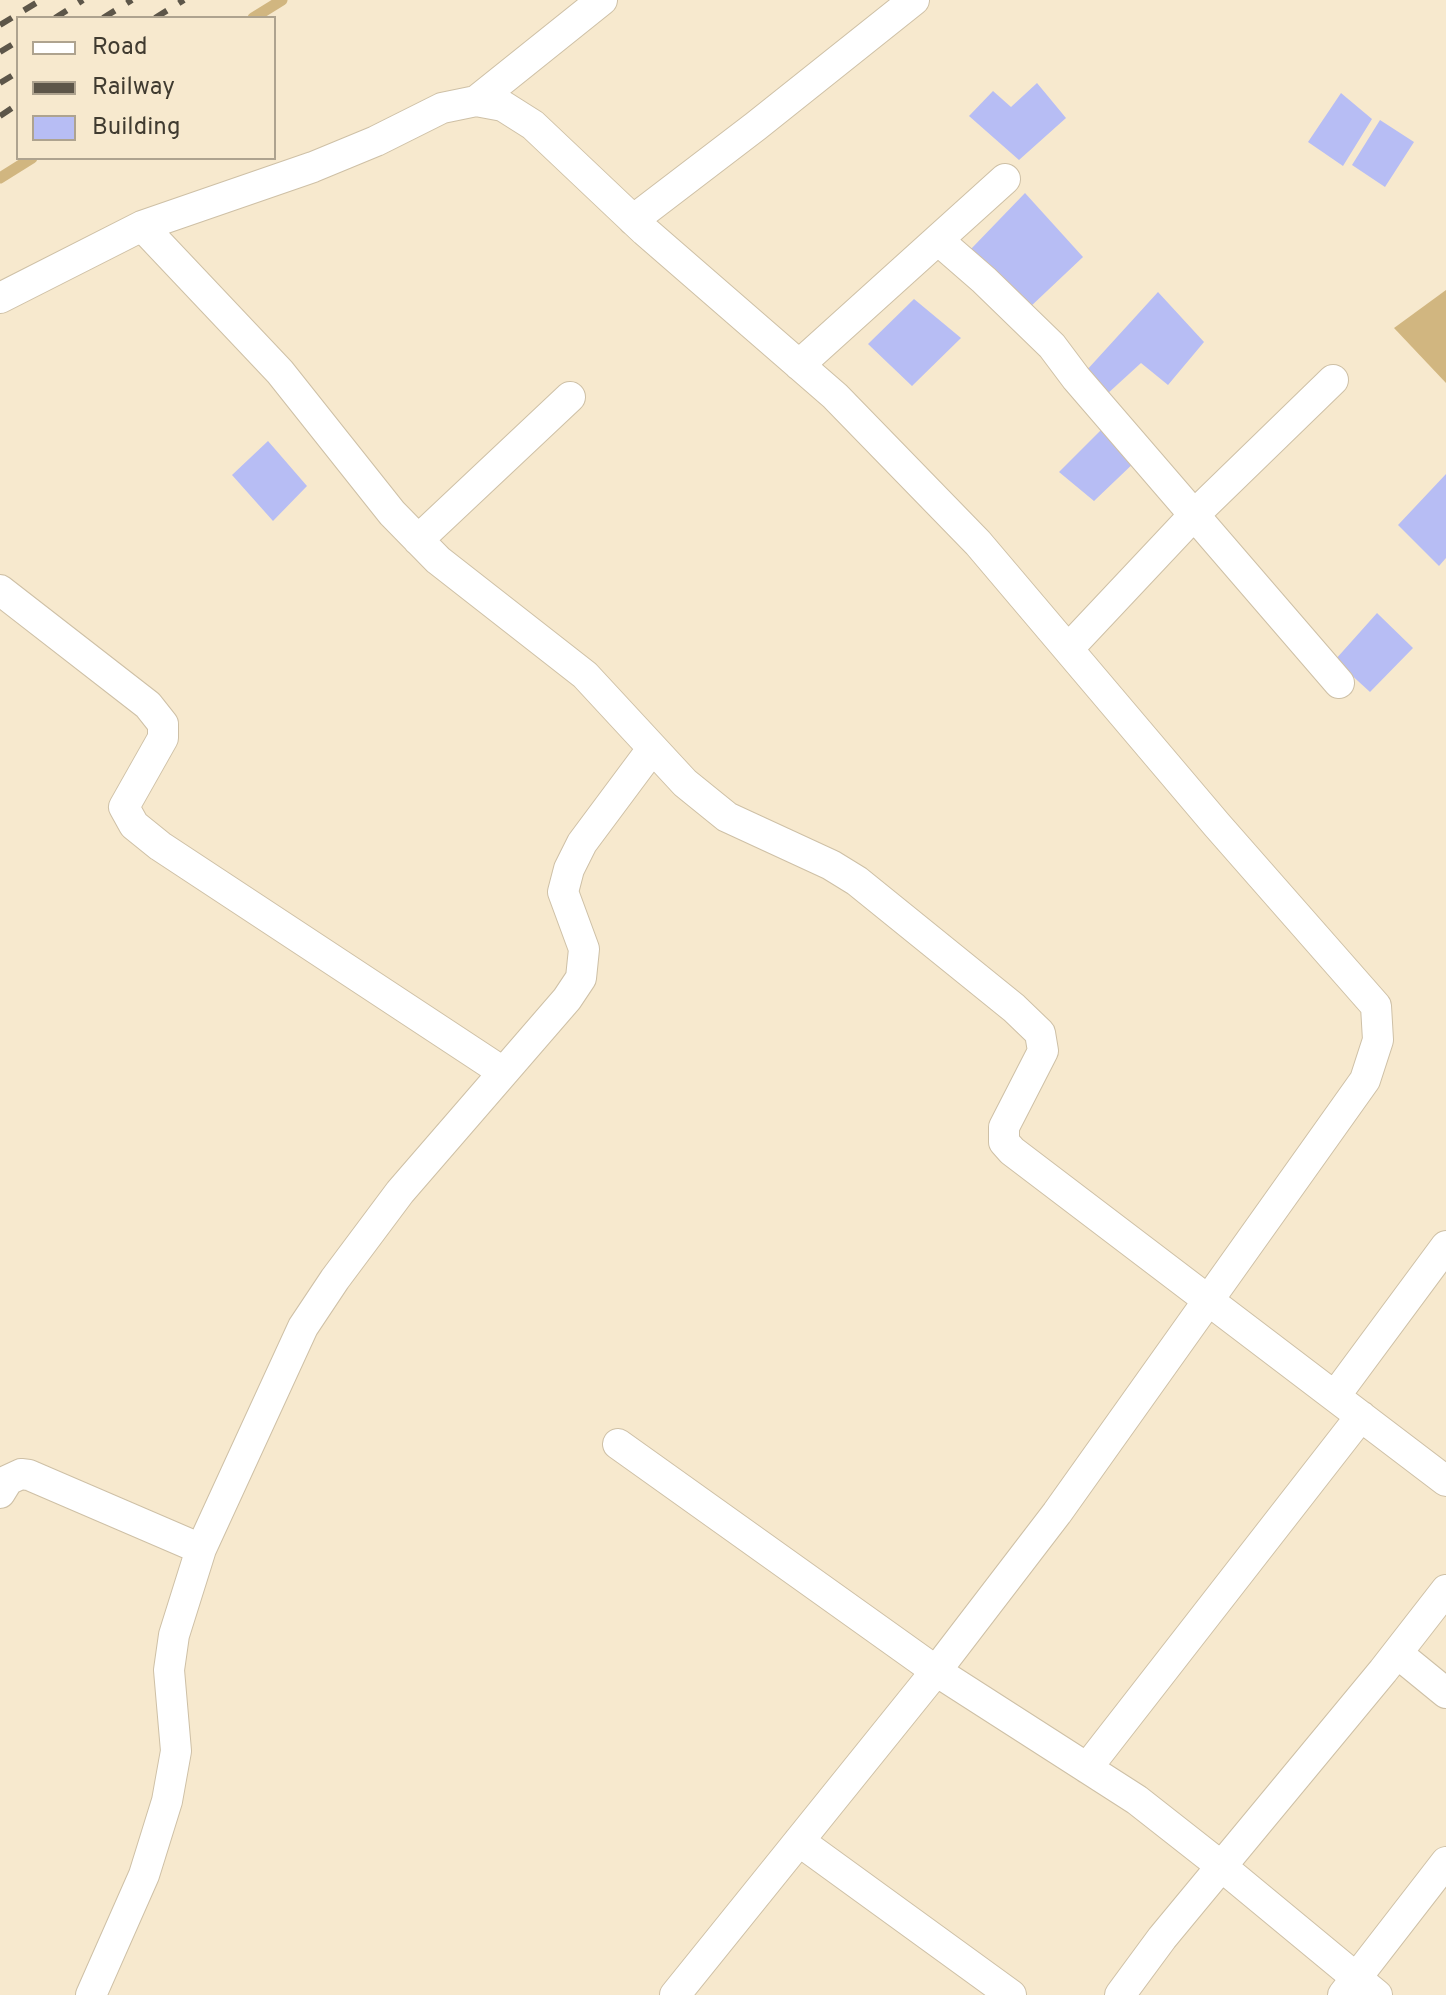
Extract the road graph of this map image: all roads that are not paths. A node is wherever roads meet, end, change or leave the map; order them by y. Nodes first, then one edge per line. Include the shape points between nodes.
1 (602, 0) edge
2 (914, 0) edge
3 (476, 101) junction
4 (1005, 179) dead end
5 (633, 220) junction
6 (142, 226) junction
7 (938, 240) junction
8 (0, 298) edge
9 (799, 365) junction
10 (1333, 380) dead end
11 (570, 397) dead end
12 (1194, 515) junction
13 (418, 540) junction
14 (0, 590) edge
15 (1068, 649) junction
16 (1339, 683) dead end
17 (652, 749) junction
18 (503, 1072) junction
19 (1446, 1246) edge
20 (1209, 1299) junction
21 (1335, 1396) junction
22 (1361, 1416) junction
23 (618, 1444) dead end
24 (1445, 1477) edge
25 (0, 1493) edge
26 (201, 1549) junction
27 (1446, 1590) edge
28 (1397, 1653) junction
29 (936, 1671) junction
30 (1446, 1693) edge
31 (1087, 1768) junction
32 (799, 1841) junction
33 (1446, 1862) edge
34 (1221, 1866) junction
35 (1359, 1989) edge
36 (91, 1995) edge
37 (675, 1995) edge
38 (1011, 1995) edge
39 (1120, 1995) edge

1 - 3 street
2 - 5 street
3 - 5 street via 503,106 533,125
3 - 6 street via 442,108 313,167
4 - 7 street
5 - 9 street
6 - 8 street
6 - 13 street via 280,372
7 - 9 street
7 - 12 street via 1052,346
9 - 15 street via 978,543
10 - 12 street
11 - 13 street
12 - 15 street
12 - 16 street
13 - 17 street via 585,675
14 - 18 street via 148,705 163,724 163,738 124,807 134,825
15 - 20 street via 1376,1006 1378,1040 1365,1080
17 - 18 street via 582,843 569,869 563,892 584,949 581,978
17 - 20 street via 727,817 857,881 1040,1033 1043,1051 1004,1127 1004,1142
18 - 26 street via 400,1192 303,1327
19 - 21 street
20 - 21 street
20 - 29 street via 1057,1513
21 - 22 street
22 - 24 street
22 - 31 street
23 - 29 street
25 - 26 street via 8,1480 29,1475
26 - 36 street via 174,1635 169,1670 176,1751 167,1801 144,1875
27 - 28 street
28 - 30 street
28 - 34 street
29 - 31 street
29 - 32 street
31 - 34 street
32 - 37 street
32 - 38 street
33 - 35 street
34 - 35 street
34 - 39 street

